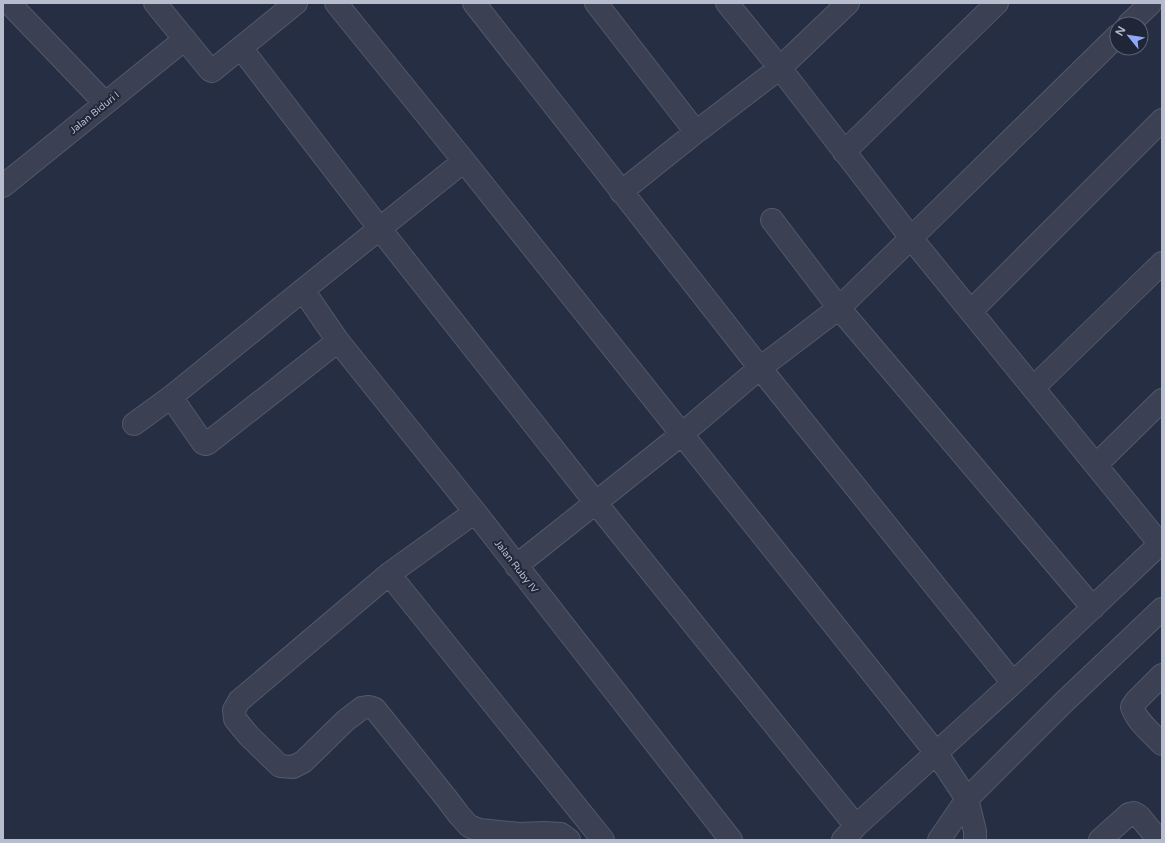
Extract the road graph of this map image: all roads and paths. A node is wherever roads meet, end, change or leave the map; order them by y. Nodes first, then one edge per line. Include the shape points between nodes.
1 (9, 3) edge
2 (155, 3) edge
3 (336, 3) edge
4 (474, 3) edge
5 (596, 3) edge
6 (727, 3) edge
7 (848, 3) edge
8 (997, 3) edge
9 (286, 6) edge
10 (1154, 9) edge
11 (1142, 16) edge
12 (185, 39) junction
13 (1109, 44) edge
14 (240, 48) junction
15 (780, 68) junction
16 (105, 103) junction
17 (1162, 120) edge
18 (696, 132) junction
19 (844, 152) junction
20 (464, 161) junction
21 (3, 186) edge
22 (621, 192) junction
23 (772, 220) dead end
24 (380, 229) junction
25 (911, 238) junction
26 (1162, 263) edge
27 (303, 290) junction
28 (838, 308) junction
29 (971, 311) junction
30 (338, 341) junction
31 (760, 368) junction
32 (1033, 388) junction
33 (171, 397) junction
34 (1162, 400) edge
35 (134, 424) dead end
36 (682, 434) junction
37 (1096, 465) junction
38 (596, 503) junction
39 (475, 512) junction
40 (1161, 543) edge
41 (516, 566) junction
42 (389, 574) junction
43 (1093, 608) junction
44 (1162, 609) edge
45 (1162, 675) edge
46 (1013, 683) junction
47 (1162, 744) edge
48 (937, 754) junction
49 (967, 799) junction
50 (850, 833) edge
51 (568, 840) edge
52 (603, 840) edge
53 (731, 840) edge
54 (939, 840) edge
55 (975, 840) edge
56 (1100, 840) edge
57 (1159, 840) edge

1 - 16 street
2 - 12 street
3 - 20 street
4 - 22 street
5 - 18 street
6 - 15 street
7 - 15 street
8 - 19 street
9 - 14 street
10 - 11 street
12 - 14 street via 210,70
12 - 16 street, Jalan Biduri I
13 - 25 street
14 - 24 street
15 - 18 street
15 - 19 street
16 - 21 street, Jalan Biduri I
17 - 29 street
18 - 22 street
19 - 25 street
20 - 24 street
20 - 36 street
22 - 31 street
23 - 28 street
24 - 27 street
24 - 38 street
25 - 28 street
25 - 29 street
26 - 32 street
27 - 30 street, Jalan Ruby IV
27 - 33 street
28 - 31 street
28 - 43 street
29 - 32 street
30 - 33 street via 206,444
30 - 39 street, Jalan Ruby IV
31 - 36 street
31 - 46 street
32 - 37 street
33 - 35 street
34 - 37 street
36 - 38 street
36 - 48 street
37 - 40 street
38 - 41 street
38 - 50 street
39 - 41 street, Jalan Ruby IV
39 - 42 street
40 - 43 street
41 - 53 street, Jalan Ruby IV
42 - 51 street via 239,701 234,710 235,719 280,766 293,767 303,762 362,708 375,709 468,826 479,830 519,834 561,834
42 - 52 street
43 - 46 street
44 - 49 street
45 - 47 street via 1132,708 1134,714
46 - 48 street
48 - 49 street
48 - 50 street
49 - 54 street
49 - 55 street
56 - 57 street via 1129,814 1134,813

